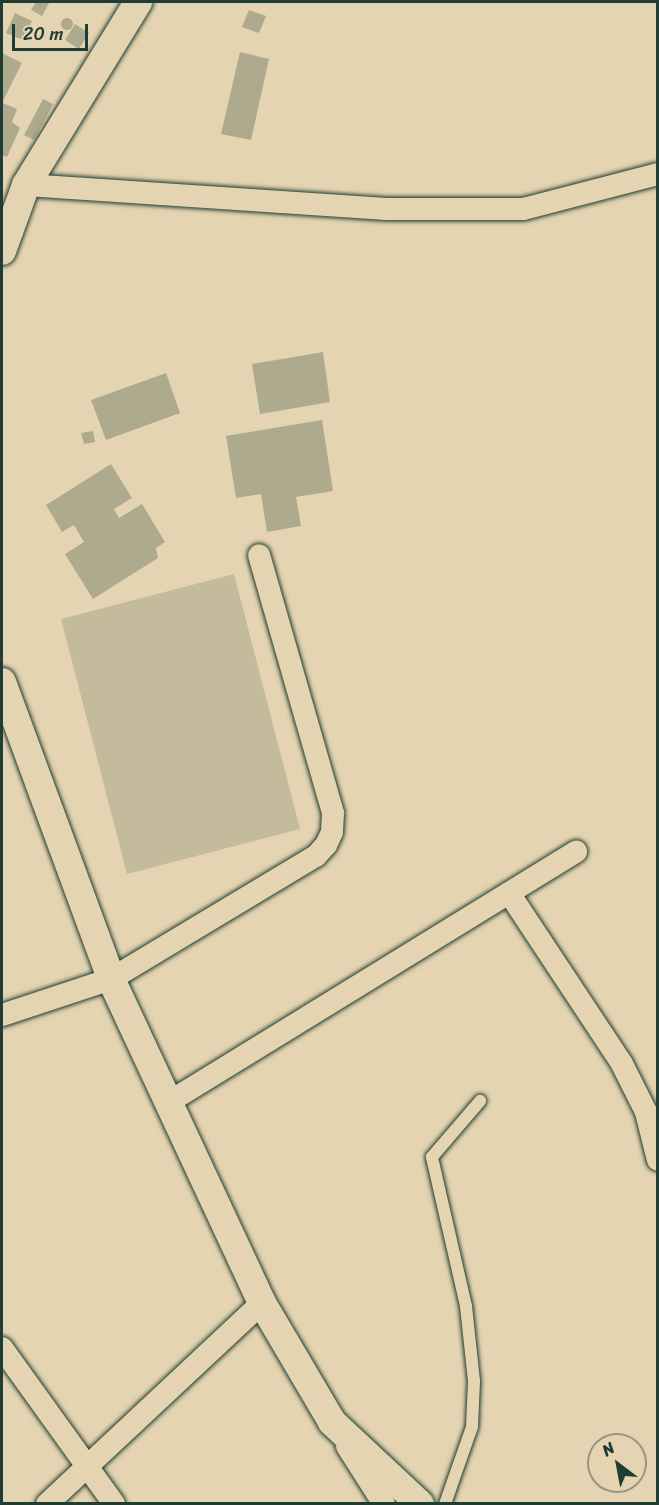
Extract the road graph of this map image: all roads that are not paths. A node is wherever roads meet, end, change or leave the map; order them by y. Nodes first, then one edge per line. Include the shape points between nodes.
1 (138, 2) edge
2 (657, 174) edge
3 (26, 185) junction
4 (2, 251) edge
5 (259, 555) dead end
6 (2, 682) edge
7 (576, 852) dead end
8 (509, 893) junction
9 (111, 979) junction
10 (2, 1015) edge
11 (169, 1101) junction
12 (480, 1101) dead end
13 (657, 1160) edge
14 (262, 1304) junction
15 (2, 1348) edge
16 (332, 1422) junction
17 (88, 1467) junction
18 (47, 1503) edge
19 (114, 1503) edge
20 (384, 1503) edge
21 (420, 1503) edge
22 (445, 1503) edge

1 - 3 street
2 - 3 street via 523,209 386,209
3 - 4 street
5 - 9 street via 333,813 332,832 315,856
6 - 9 street
7 - 8 street
8 - 11 street
8 - 13 street via 622,1064 646,1112
9 - 10 street
9 - 11 street
11 - 14 street
12 - 22 lane via 432,1157 466,1306 474,1381 472,1427
14 - 16 street
14 - 17 street
15 - 17 street
16 - 20 street
16 - 21 street
17 - 18 street
17 - 19 street

